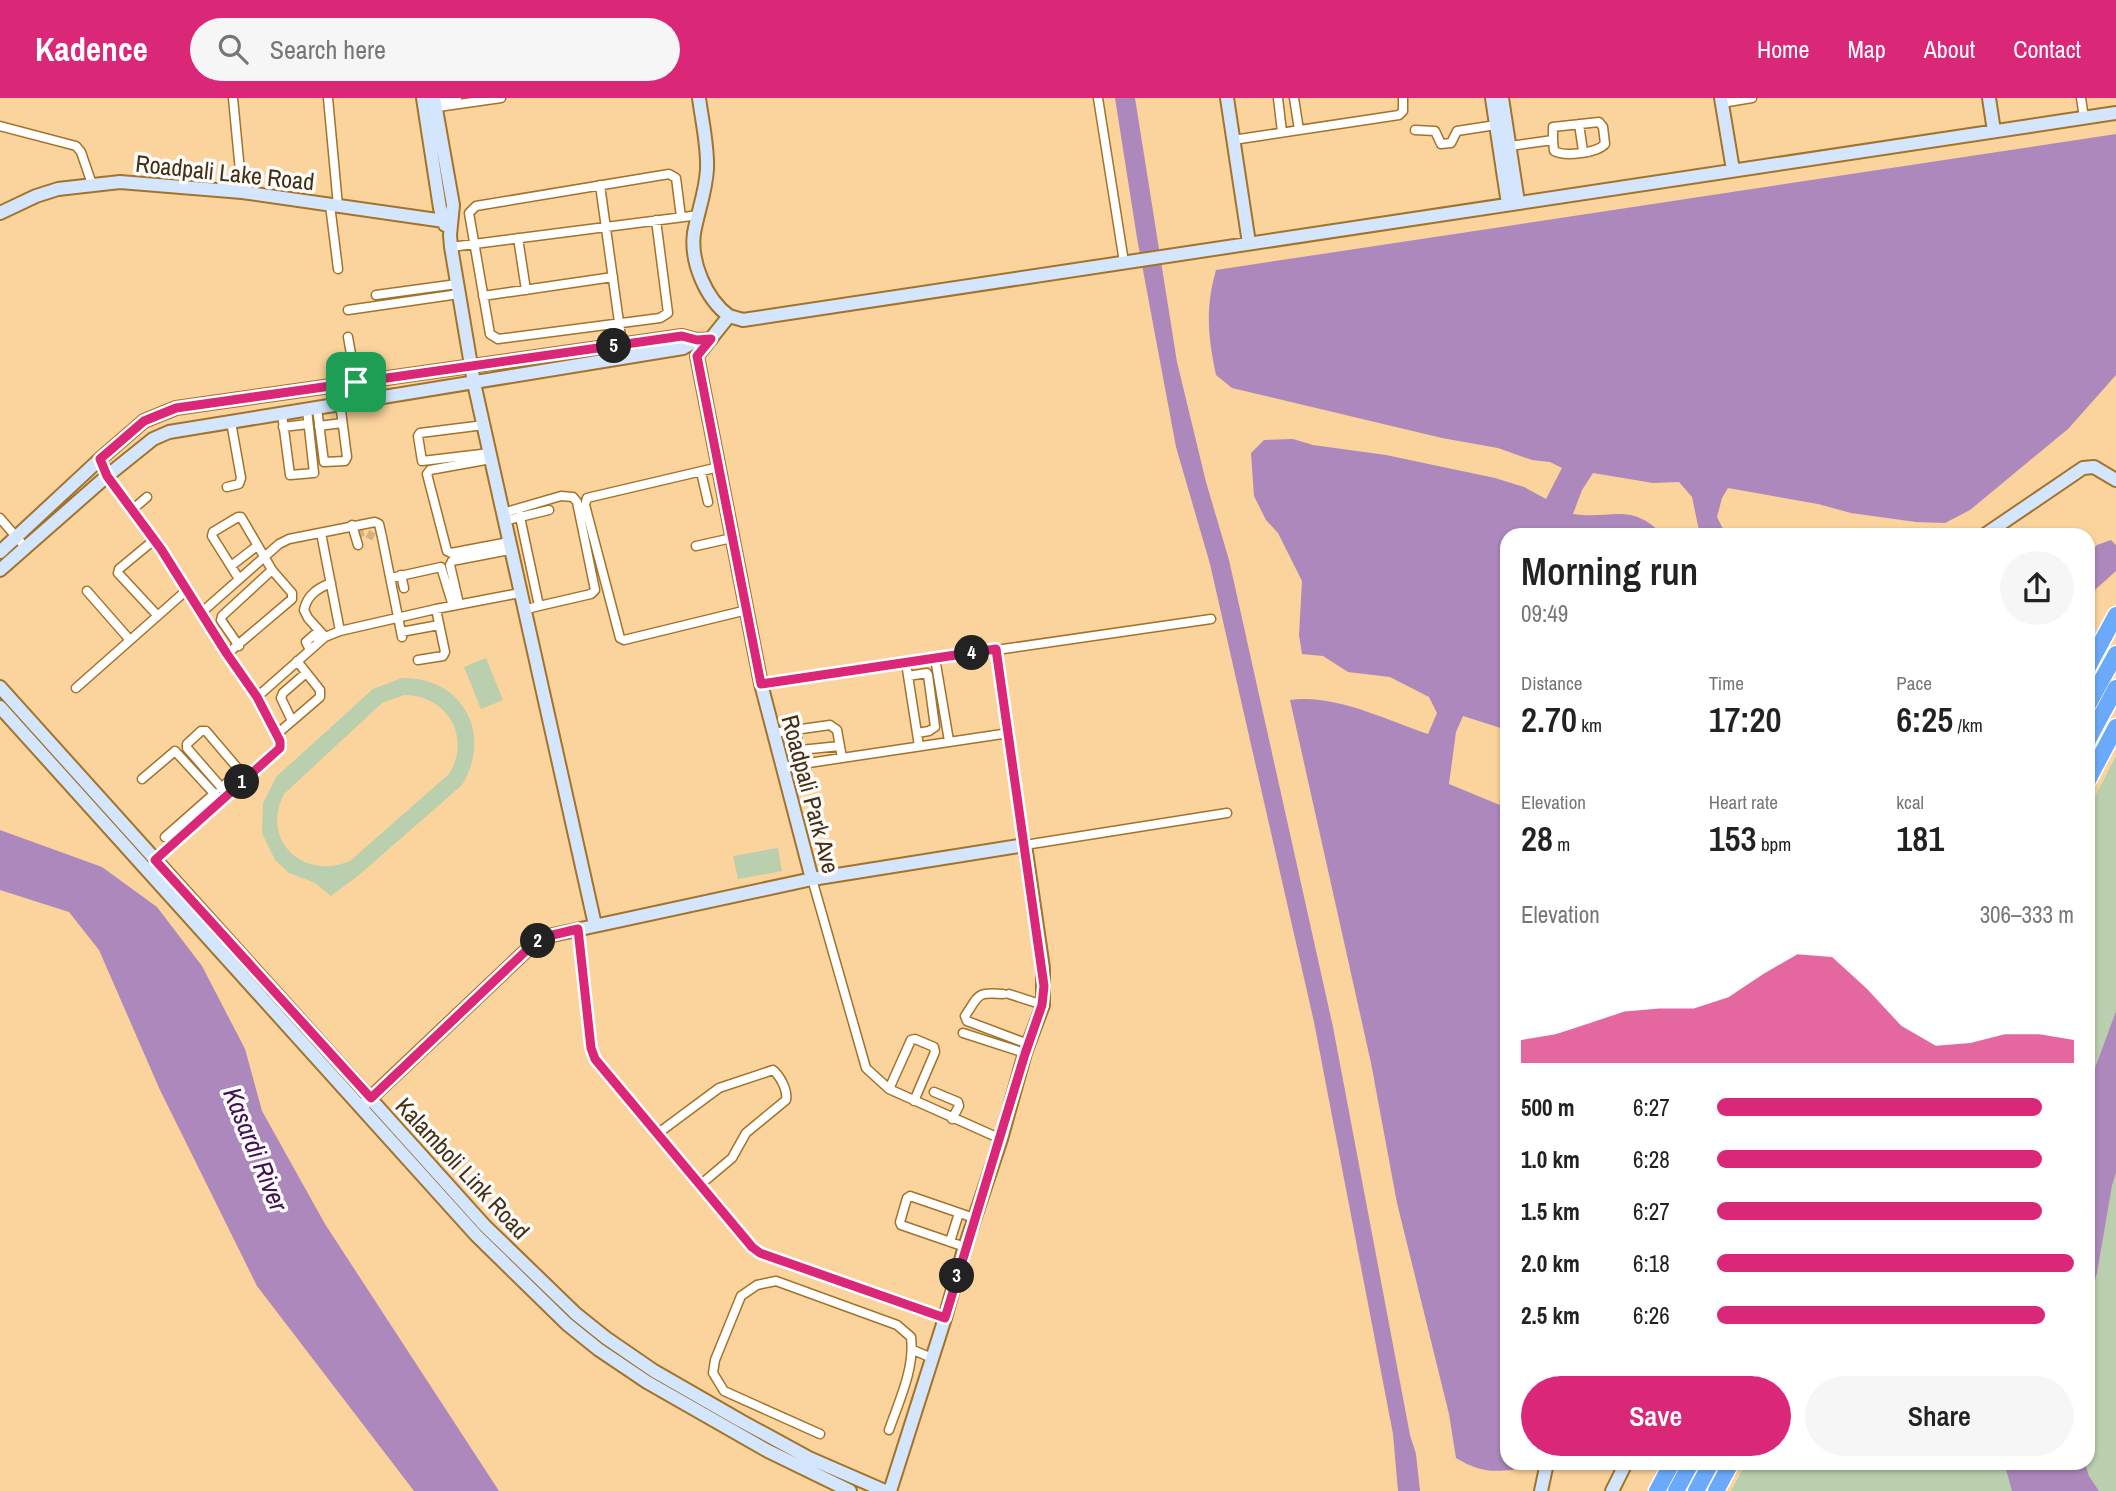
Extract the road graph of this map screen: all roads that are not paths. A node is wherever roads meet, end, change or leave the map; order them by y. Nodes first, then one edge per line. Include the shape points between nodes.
1 (233, 98) edge
2 (328, 98) edge
3 (457, 98) edge
4 (500, 98) edge
5 (699, 98) edge
6 (1098, 98) edge
7 (1227, 98) edge
8 (1278, 98) edge
9 (1294, 98) edge
10 (1403, 98) edge
11 (1492, 98) edge
12 (1502, 98) edge
13 (1752, 98) edge
14 (1989, 98) edge
15 (2081, 98) edge
16 (1722, 100) edge
17 (430, 103) edge
18 (2116, 113) edge
19 (1297, 118) junction
20 (2084, 118) junction
21 (1281, 120) junction
22 (1579, 124) junction
23 (1496, 125) junction
24 (0, 126) edge
25 (1299, 130) junction
26 (1415, 130) dead end
27 (1994, 131) junction
28 (1283, 132) junction
29 (1233, 140) junction
30 (1553, 140) junction
31 (1510, 146) junction
32 (1583, 151) junction
33 (1733, 170) junction
34 (92, 184) junction
35 (600, 185) junction
36 (242, 192) junction
37 (1513, 203) junction
38 (334, 205) junction
39 (0, 213) edge
40 (699, 215) junction
41 (681, 217) junction
42 (656, 220) junction
43 (606, 227) junction
44 (449, 231) junction
45 (518, 238) junction
46 (1249, 243) junction
47 (475, 244) junction
48 (1127, 261) junction
49 (338, 269) dead end
50 (613, 277) junction
51 (458, 289) junction
52 (526, 290) junction
53 (376, 295) dead end
54 (483, 296) junction
55 (348, 310) dead end
56 (729, 316) junction
57 (620, 323) junction
58 (348, 337) dead end
59 (711, 339) junction
60 (697, 340) junction
61 (622, 344) junction
62 (471, 365) junction
63 (356, 382) junction
64 (474, 383) junction
65 (340, 403) junction
66 (312, 409) junction
67 (282, 414) junction
68 (232, 422) junction
69 (342, 423) junction
70 (308, 424) junction
71 (484, 425) junction
72 (319, 426) junction
73 (283, 428) junction
74 (490, 456) junction
75 (100, 459) junction
76 (719, 467) junction
77 (701, 472) junction
78 (107, 476) junction
79 (2116, 480) edge
80 (227, 487) dead end
81 (147, 497) dead end
82 (708, 502) dead end
83 (132, 510) junction
84 (549, 510) dead end
85 (519, 513) junction
86 (504, 517) junction
87 (0, 518) edge
88 (1995, 528) edge
89 (354, 531) junction
90 (321, 533) junction
91 (732, 538) junction
92 (154, 540) junction
93 (21, 542) junction
94 (257, 545) junction
95 (358, 545) dead end
96 (510, 546) junction
97 (696, 546) dead end
98 (0, 552) edge
99 (264, 558) junction
100 (230, 566) junction
101 (0, 570) edge
102 (272, 570) junction
103 (401, 575) junction
104 (391, 578) junction
105 (239, 579) junction
106 (331, 583) junction
107 (404, 588) dead end
108 (187, 589) junction
109 (87, 591) dead end
110 (520, 593) junction
111 (456, 605) junction
112 (539, 606) junction
113 (436, 609) junction
114 (523, 610) junction
115 (747, 610) junction
116 (202, 612) junction
117 (157, 615) junction
118 (2116, 615) edge
119 (399, 618) junction
120 (1212, 618) dead end
121 (439, 625) junction
122 (340, 631) junction
123 (129, 639) junction
124 (323, 639) junction
125 (239, 646) junction
126 (996, 649) junction
127 (227, 654) junction
128 (2095, 654) edge
129 (2116, 654) edge
130 (935, 658) junction
131 (418, 660) dead end
132 (297, 661) junction
133 (906, 663) junction
134 (306, 673) junction
135 (908, 676) junction
136 (761, 684) junction
137 (0, 687) edge
138 (76, 688) dead end
139 (2116, 688) edge
140 (2095, 692) edge
141 (257, 697) junction
142 (0, 707) edge
143 (292, 720) junction
144 (2095, 727) edge
145 (2116, 727) edge
146 (795, 730) junction
147 (773, 733) junction
148 (917, 733) junction
149 (1009, 733) junction
150 (276, 734) junction
151 (949, 741) junction
152 (840, 746) junction
153 (919, 746) junction
154 (842, 758) junction
155 (2095, 766) edge
156 (782, 767) junction
157 (243, 775) junction
158 (142, 779) dead end
159 (218, 790) junction
160 (224, 798) junction
161 (1227, 813) dead end
162 (182, 822) junction
163 (188, 831) junction
164 (165, 837) dead end
165 (1025, 845) junction
166 (155, 860) junction
167 (811, 879) junction
168 (595, 925) junction
169 (578, 929) junction
170 (1042, 1005) junction
171 (963, 1033) dead end
172 (1027, 1049) junction
173 (889, 1089) junction
174 (914, 1101) junction
175 (366, 1103) junction
176 (928, 1108) junction
177 (952, 1119) junction
178 (657, 1135) junction
179 (1001, 1139) junction
180 (700, 1185) junction
181 (959, 1213) junction
182 (974, 1218) junction
183 (950, 1242) junction
184 (965, 1247) junction
185 (945, 1318) junction
186 (912, 1350) junction
187 (932, 1358) junction
188 (902, 1395) junction
189 (919, 1400) junction
190 (889, 1430) dead end
191 (820, 1434) dead end
192 (1546, 1470) edge
193 (1622, 1470) edge
194 (1668, 1470) edge
195 (1687, 1470) edge
196 (1707, 1470) edge
197 (1727, 1470) edge
198 (850, 1491) edge
199 (888, 1491) edge
200 (1541, 1491) edge
201 (1612, 1491) edge
202 (1657, 1491) edge
203 (1676, 1491) edge
204 (1696, 1491) edge
205 (1716, 1491) edge

1 - 36 street
2 - 38 street
3 - 17 street
4 - 17 street
5 - 40 street via 708,164
6 - 48 street
7 - 29 street
8 - 21 street
9 - 19 street
10 - 25 street via 1399,115
11 - 23 street
12 - 31 street
13 - 16 street
14 - 27 street
15 - 20 street
16 - 33 street
17 - 44 street via 453,205
18 - 20 street
19 - 21 street
19 - 25 street
20 - 27 street
21 - 28 street
22 - 30 street via 1553,127
22 - 32 street
22 - 32 street via 1601,124 1605,144
23 - 26 street via 1457,131 1451,143 1444,145 1435,131
23 - 37 street
24 - 34 street via 76,146
25 - 28 street
27 - 33 street
28 - 29 street
29 - 46 street
30 - 31 street
30 - 32 street via 1557,153
31 - 37 street
33 - 37 street
34 - 36 street, Roadpali Lake Road
34 - 39 street, Roadpali Lake Road via 58,189
35 - 41 street via 669,174 676,178
35 - 43 street
35 - 47 street via 477,206 470,213
36 - 38 street, Roadpali Lake Road
37 - 46 street
38 - 44 street, Roadpali Lake Road
38 - 49 street
40 - 41 street
40 - 56 street via 694,236 699,272 715,304
41 - 42 street
42 - 43 street
42 - 57 street via 668,313
43 - 45 street
43 - 50 street
44 - 47 street
44 - 51 street
45 - 47 street
45 - 52 street
46 - 48 street
47 - 54 street
48 - 56 street via 743,320
50 - 52 street
50 - 57 street
51 - 53 street
51 - 55 street
51 - 62 street
52 - 54 street
54 - 57 street via 490,334 498,339
56 - 59 street
57 - 61 street
58 - 63 street
59 - 60 street
59 - 76 street, Roadpali Park Ave via 697,356
60 - 61 street via 682,336
60 - 64 street via 683,348
61 - 62 street
62 - 63 street
62 - 64 street
63 - 75 street via 159,413
64 - 65 street
64 - 71 street
65 - 66 street
65 - 69 street
66 - 67 street
66 - 70 street
66 - 72 street
67 - 68 street
67 - 73 street
68 - 78 street via 160,435
68 - 80 street via 242,478 239,484
69 - 72 street
69 - 72 street via 345,461 324,462
70 - 73 street
70 - 73 street via 314,473 290,475
71 - 74 street
71 - 74 street via 420,433 422,461
74 - 86 street
74 - 96 street via 428,474 447,551
75 - 78 street
75 - 93 street
76 - 77 street
76 - 91 street, Roadpali Park Ave
77 - 82 street
77 - 115 street via 587,498 585,505 620,638
78 - 83 street
78 - 93 street
79 - 88 street via 2094,467 2083,468
81 - 83 street
83 - 92 street
84 - 85 street
85 - 86 street
85 - 112 street
85 - 112 street via 561,496 577,502 595,586 591,594
86 - 96 street
87 - 93 street
89 - 90 street
89 - 95 street
89 - 104 street via 379,524 381,555
90 - 99 street via 289,539
90 - 106 street
91 - 97 street
91 - 115 street, Roadpali Park Ave
92 - 108 street
92 - 117 street via 118,573
93 - 98 street
93 - 101 street
94 - 99 street
94 - 100 street
94 - 100 street via 242,517 213,532
96 - 110 street
96 - 111 street via 452,561
99 - 102 street
99 - 105 street
100 - 105 street
102 - 125 street via 222,616
102 - 125 street via 292,599
103 - 104 street
103 - 107 street
103 - 111 street via 440,566
104 - 119 street
105 - 116 street
106 - 122 street
106 - 124 street via 307,599 304,610
108 - 116 street
108 - 117 street
109 - 123 street
110 - 111 street
110 - 114 street
111 - 113 street
112 - 114 street
113 - 119 street
113 - 121 street
114 - 168 street
115 - 136 street, Roadpali Park Ave
116 - 127 street
117 - 123 street
118 - 128 highway
119 - 121 street via 402,635
119 - 122 street
120 - 126 street
121 - 131 street via 443,656
122 - 124 street
123 - 138 street
124 - 132 street
125 - 127 street
126 - 130 street
126 - 149 street
127 - 141 street
129 - 140 highway
130 - 133 street
130 - 151 street
132 - 134 street
132 - 141 street
133 - 135 street
133 - 136 street
134 - 143 street via 281,698
134 - 143 street via 320,690 320,697
135 - 148 street
135 - 148 street via 929,676 935,727
136 - 147 street, Roadpali Park Ave
137 - 166 street, Kalamboli Link Road
139 - 144 highway
141 - 150 street
142 - 175 street, Kalamboli Link Road
143 - 150 street
145 - 155 highway
146 - 147 street
146 - 152 street via 800,750
146 - 152 street via 830,724 837,730
147 - 156 street, Roadpali Park Ave
148 - 153 street
149 - 151 street
149 - 165 street
150 - 157 street via 280,748
151 - 153 street
152 - 154 street
153 - 154 street
154 - 156 street
156 - 167 street, Roadpali Park Ave
157 - 159 street
157 - 159 street via 206,731 201,731 187,748
157 - 160 street
158 - 159 street via 175,751
159 - 160 street
159 - 162 street
160 - 163 street
161 - 165 street
162 - 163 street
162 - 164 street
163 - 166 street
165 - 167 street
165 - 170 street via 1043,968
166 - 175 street, Kalamboli Link Road
167 - 168 street
167 - 173 street, Roadpali Park Ave via 862,1061
168 - 169 street
169 - 175 street via 548,936 530,947
169 - 178 street via 595,1059
170 - 172 street
170 - 172 street via 984,993 965,1016
171 - 172 street
172 - 179 street
173 - 174 street, Roadpali Park Ave
173 - 174 street via 911,1040 934,1047
174 - 176 street, Roadpali Park Ave
175 - 198 street, Kalamboli Link Road via 476,1235 581,1336 724,1427
175 - 199 street, Kalamboli Link Road via 485,1226 606,1338 774,1440
176 - 177 street, Roadpali Park Ave
176 - 177 street via 935,1090 958,1102
177 - 179 street, Roadpali Park Ave
178 - 180 street
178 - 180 street via 719,1088 773,1070 778,1074 786,1100 746,1133 732,1158
179 - 182 street
180 - 185 street via 760,1253
181 - 182 street
181 - 183 street
181 - 183 street via 907,1198 901,1225
182 - 184 street
183 - 184 street
184 - 185 street
185 - 187 street
186 - 187 street
186 - 188 street
186 - 191 street via 911,1337 897,1325 776,1281 757,1285 741,1296 715,1360 717,1381 723,1391
187 - 189 street
188 - 189 street
188 - 190 street
189 - 199 street
192 - 200 street
193 - 201 street
194 - 202 highway
195 - 203 highway
196 - 204 highway
197 - 205 highway

